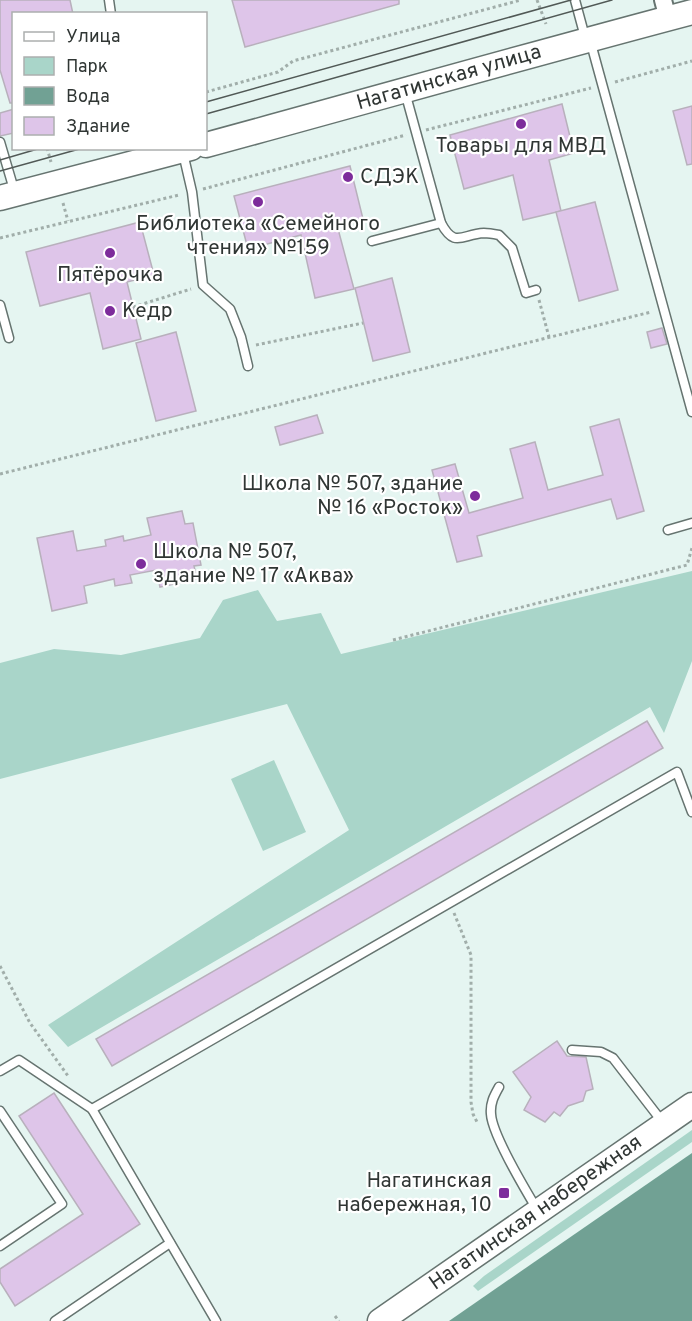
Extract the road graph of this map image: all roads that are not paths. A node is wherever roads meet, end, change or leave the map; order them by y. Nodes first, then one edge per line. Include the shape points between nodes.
1 (575, 0) edge
2 (665, 9) edge
3 (692, 12) edge
4 (588, 40) junction
5 (404, 92) junction
6 (0, 142) edge
7 (207, 145) edge
8 (187, 150) edge
9 (144, 154) edge
10 (8, 196) edge
11 (441, 223) junction
12 (372, 242) dead end
13 (536, 290) road end
14 (0, 305) edge
15 (9, 338) dead end
16 (248, 366) dead end
17 (692, 412) edge
18 (692, 523) edge
19 (668, 530) dead end
20 (692, 812) edge
21 (572, 1050) dead end
22 (0, 1071) edge
23 (499, 1087) dead end
24 (692, 1105) edge
25 (92, 1109) junction
26 (0, 1111) edge
27 (664, 1124) junction
28 (538, 1211) junction
29 (170, 1243) junction
30 (0, 1246) edge
31 (55, 1321) edge
32 (216, 1321) edge
33 (380, 1321) edge

1 - 4 lane
2 - 3 street, Нагатинская улица
2 - 4 street, Нагатинская улица
4 - 5 street, Нагатинская улица
4 - 17 lane
5 - 7 street, Нагатинская улица
5 - 11 lane
6 - 10 lane
8 - 9 street
8 - 16 lane via 202,285 230,309
9 - 10 street
11 - 12 lane
11 - 13 lane via 448,235 458,239 483,233 499,235 512,248 526,292
14 - 15 lane
18 - 19 lane
20 - 25 lane via 676,772
21 - 27 lane via 601,1052 613,1058
22 - 25 lane via 20,1060
23 - 28 lane via 492,1101 495,1130
24 - 27 street, Нагатинская набережная
25 - 29 lane
26 - 30 lane via 62,1204
27 - 28 street, Нагатинская набережная
28 - 33 street, Нагатинская набережная
29 - 31 lane
29 - 32 lane

